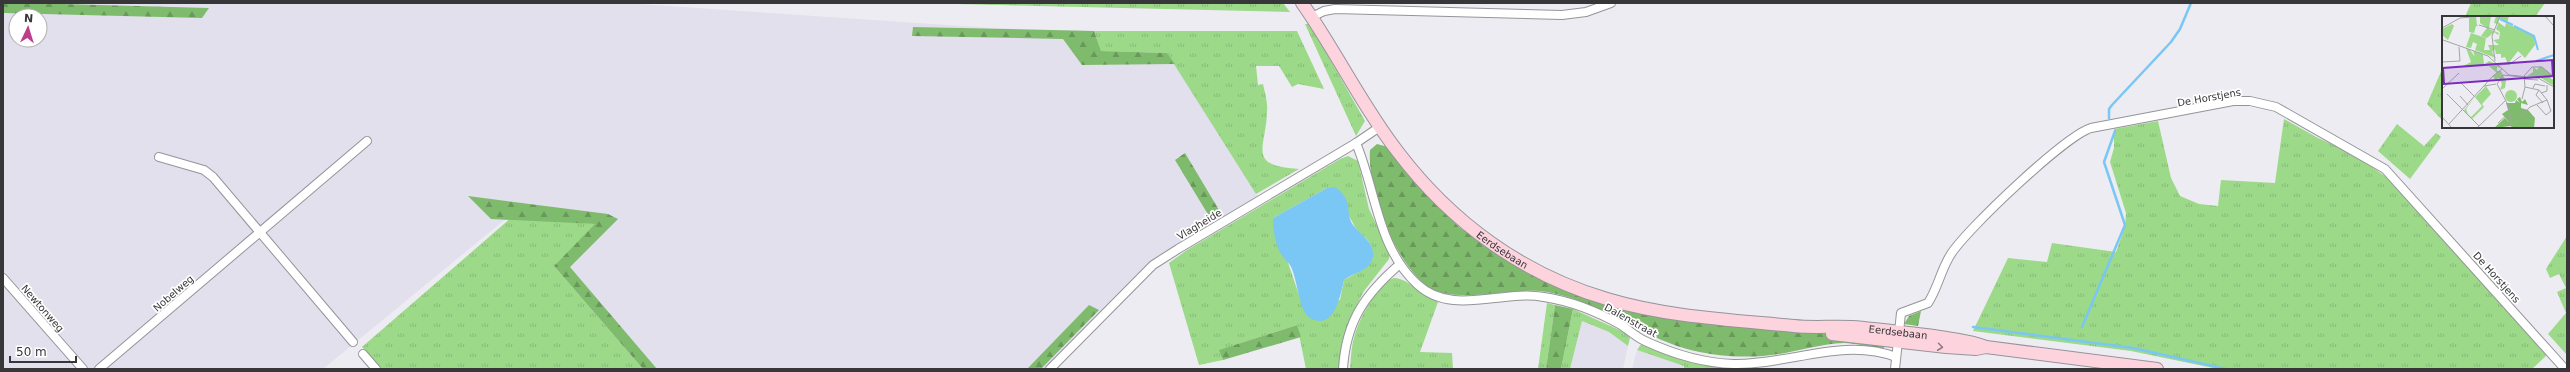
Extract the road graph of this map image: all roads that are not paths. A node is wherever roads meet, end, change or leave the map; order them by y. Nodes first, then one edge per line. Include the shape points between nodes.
1 (1302, 3) edge
2 (1611, 3) edge
3 (1312, 17) junction
4 (1381, 126) junction
5 (367, 141) dead end
6 (1356, 143) junction
7 (159, 157) dead end
8 (259, 231) junction
9 (1400, 264) junction
10 (3, 278) edge
11 (1899, 337) junction
12 (353, 342) dead end
13 (363, 354) dead end
14 (1896, 358) junction
15 (83, 369) edge
16 (99, 369) edge
17 (376, 369) edge
18 (1050, 369) edge
19 (1343, 369) edge
20 (1895, 369) edge
21 (2157, 369) edge
22 (2565, 369) edge

1 - 3 main road, Eerdsebaan
2 - 3 street via 1586,12 1562,15 1335,9
3 - 4 main road, Eerdsebaan
4 - 6 street, Vlagheide
4 - 11 main road, Eerdsebaan via 1418,178 1451,213 1492,244 1549,277 1607,299 1648,308 1809,328 1853,328
5 - 8 street, Nobelweg
6 - 9 street, Dalenstraat via 1364,162 1378,220
6 - 18 street, Vlagheide via 1153,265
7 - 8 street via 204,170
8 - 12 street
8 - 16 street, Nobelweg
9 - 14 street, Dalenstraat via 1416,283 1437,297 1457,301 1525,296 1556,299 1599,313 1644,341 1693,359 1716,363 1752,364 1844,349 1864,350
9 - 19 street via 1382,278 1363,302 1347,340
10 - 15 street, Newtonweg
11 - 14 street
11 - 21 main road, Eerdsebaan via 1976,343 1986,347
11 - 22 street, De Horstjens via 1902,313 1928,303 1946,262 1962,240 2019,184 2078,133 2233,101 2250,100 2281,110 2385,168
13 - 17 street
14 - 20 street

